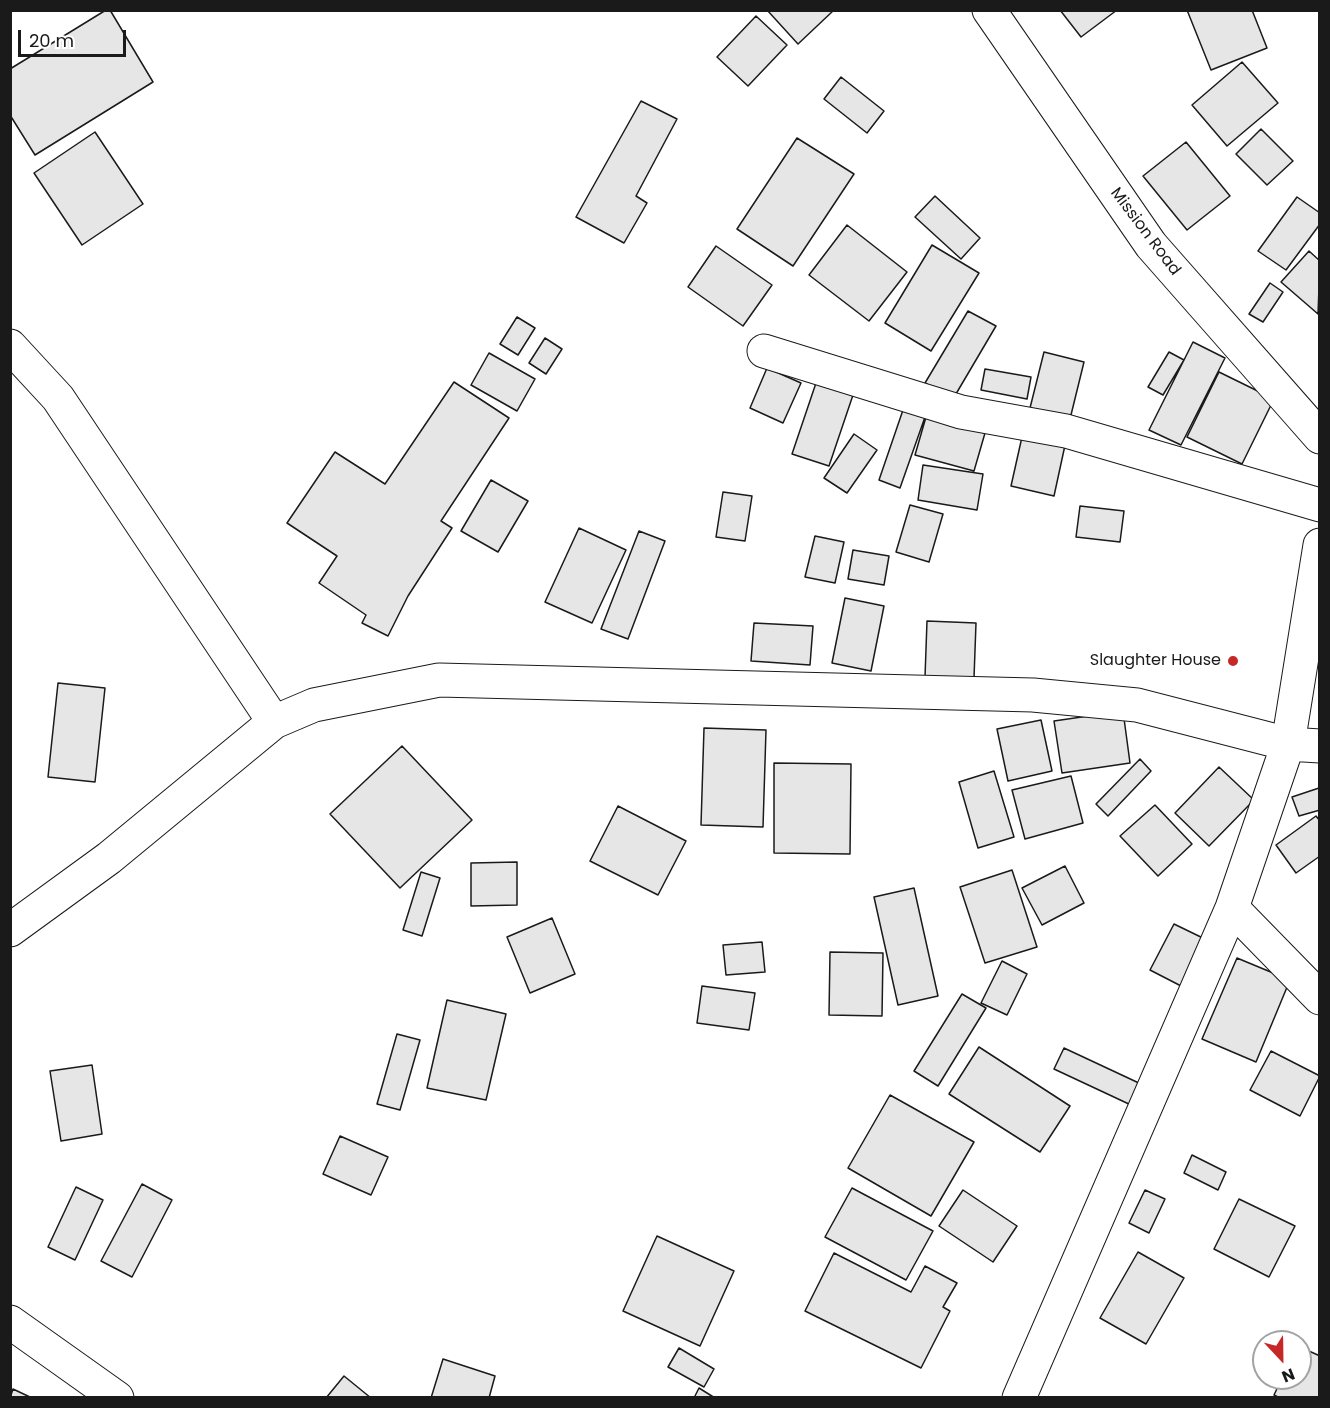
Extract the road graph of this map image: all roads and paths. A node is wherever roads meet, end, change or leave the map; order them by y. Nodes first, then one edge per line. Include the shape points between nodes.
1 (989, 10) edge
2 (10, 345) edge
3 (764, 351) dead end
4 (1320, 437) edge
5 (1320, 506) edge
6 (1320, 545) edge
7 (274, 723) junction
8 (1304, 745) edge
9 (1233, 908) junction
10 (10, 930) edge
11 (1320, 998) edge
12 (10, 1322) edge
13 (117, 1398) edge
14 (1019, 1398) edge

1 - 4 street, Mission Road via 1150,245
2 - 7 street via 58,398
3 - 5 street via 961,412 1066,431
6 - 8 street
7 - 8 street via 315,705 439,680 1033,695 1137,705
7 - 10 street via 109,858
8 - 9 street
9 - 11 street
9 - 14 street
12 - 13 street

